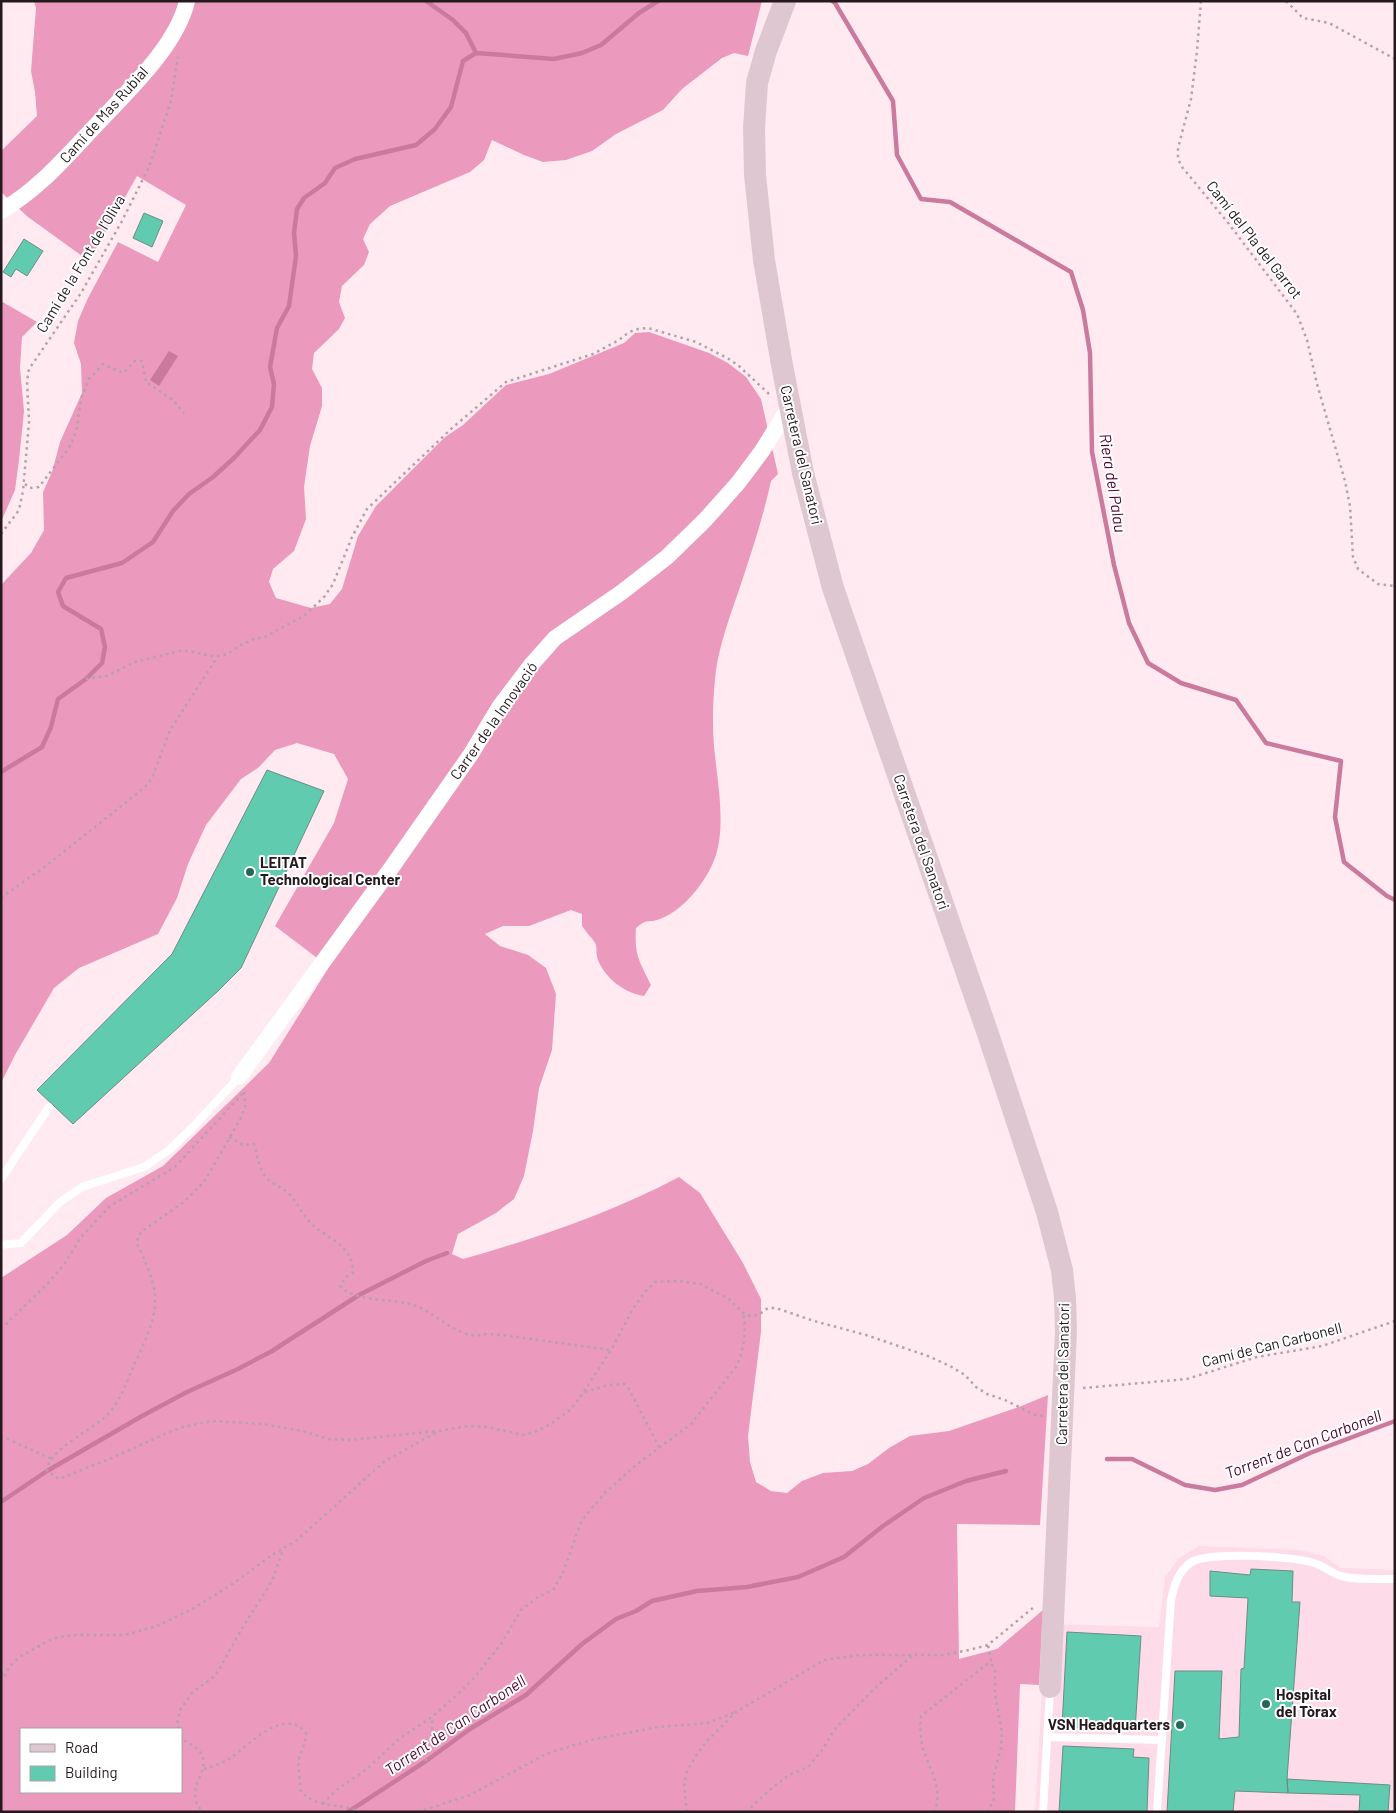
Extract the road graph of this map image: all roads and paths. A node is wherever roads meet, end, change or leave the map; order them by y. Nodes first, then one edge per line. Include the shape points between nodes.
1 (187, 1) edge
2 (785, 1) edge
3 (1201, 1) edge
4 (1286, 1) edge
5 (175, 31) junction
6 (1395, 59) edge
7 (1, 211) edge
8 (789, 404) junction
9 (184, 413) dead end
10 (24, 484) junction
11 (1, 534) edge
12 (1395, 586) edge
13 (218, 656) junction
14 (86, 679) dead end
15 (1, 898) edge
16 (242, 1084) junction
17 (49, 1107) dead end
18 (230, 1137) junction
19 (1, 1179) edge
20 (1, 1244) edge
21 (743, 1313) junction
22 (1395, 1321) edge
23 (1, 1329) edge
24 (611, 1350) junction
25 (1064, 1390) junction
26 (584, 1392) junction
27 (1063, 1417) junction
28 (439, 1431) junction
29 (1, 1436) edge
30 (659, 1447) junction
31 (52, 1459) junction
32 (283, 1548) junction
33 (1395, 1579) edge
34 (1054, 1591) junction
35 (988, 1645) junction
36 (913, 1655) junction
37 (991, 1661) junction
38 (1, 1682) edge
39 (1050, 1687) joint
40 (736, 1712) junction
41 (432, 1716) junction
42 (179, 1728) edge
43 (1047, 1737) junction
44 (182, 1738) edge
45 (1162, 1740) junction
46 (426, 1761) dead end
47 (204, 1769) junction
48 (323, 1804) junction
49 (202, 1812) edge
50 (360, 1812) edge
51 (418, 1812) edge
52 (687, 1812) edge
53 (746, 1812) edge
54 (933, 1812) edge
55 (987, 1812) edge
56 (1043, 1812) edge
57 (1157, 1812) edge

1 - 5 street, Camí de Mas Rubial
2 - 8 street, Carretera del Sanatori via 757,83 754,128 755,175 764,260
3 - 12 path, Camí del Pla del Garrot via 1191,99 1178,159 1298,314 1345,481 1353,557 1358,569 1378,584
4 - 6 path via 1303,18 1330,24
5 - 7 street, Camí de Mas Rubial via 137,81 57,166 33,190
5 - 10 path, Camí de la Font de l'Oliva via 179,43 171,101 149,167 81,293 29,369
8 - 13 path via 763,390 729,359 696,342 648,328 629,332 593,354 506,382 367,509 324,598 289,624
8 - 16 street, Carrer de la Innovació via 762,451 705,520 667,557 555,638 531,665
8 - 25 street, Carretera del Sanatori via 833,588 1047,1212 1062,1270 1065,1298
9 - 10 path via 173,400 146,382 142,361 135,361 124,373 103,364 89,379 81,399 71,445 39,487 30,488
10 - 11 path, Camí de la Font de l'Oliva via 19,510
13 - 14 path via 179,651 135,662 107,676
13 - 15 path via 170,730 152,778 144,788
16 - 18 path via 245,1107
16 - 20 lane via 169,1150 144,1167 82,1187 60,1202 21,1243
16 - 23 path via 175,1167 110,1206 81,1237 63,1266
17 - 19 lane
18 - 24 path via 244,1144 254,1144 260,1169 267,1179 289,1193 308,1220 348,1251 353,1273 340,1286 345,1292 423,1308 462,1333 475,1337 502,1335
18 - 31 path via 200,1186 184,1202 146,1227 138,1237 137,1244 155,1293 154,1314 143,1346 122,1396 109,1413
21 - 24 path via 729,1299 700,1284 679,1280 655,1282 634,1307
21 - 27 path via 758,1315 768,1308 776,1308 884,1341 950,1366 987,1394 1035,1415
21 - 30 path via 744,1343 736,1367 690,1424
22 - 25 path, Camí de Can Carbonell via 1329,1344 1257,1357 1187,1379
24 - 26 path
25 - 27 street, Carretera del Sanatori
26 - 28 path via 570,1410 535,1432 522,1435 468,1426
26 - 30 path via 608,1385 624,1384 630,1388
27 - 34 street, Carretera del Sanatori
28 - 31 path via 342,1440 263,1424 212,1421 167,1433 59,1479 47,1471
28 - 32 path via 385,1461 297,1540
29 - 31 path
30 - 41 path via 592,1508 581,1522 563,1573 553,1590 521,1610 501,1644 474,1678
32 - 38 path via 215,1596 157,1626 125,1635 75,1635 46,1642 20,1657 10,1666
32 - 42 path via 272,1581 216,1675 193,1692 180,1710
33 - 45 lane via 1346,1578 1314,1563 1289,1559 1206,1557 1191,1562 1178,1577 1171,1600
34 - 35 path
34 - 39 street, Carretera del Sanatori
35 - 36 path via 943,1655
35 - 37 path
36 - 40 path via 859,1655 824,1660
36 - 53 path via 834,1730 808,1767 789,1775
37 - 54 path via 921,1716 919,1730 938,1797
37 - 55 path via 1002,1732 993,1778 994,1799
39 - 43 lane
40 - 51 path via 708,1723 658,1727 571,1746 546,1754 470,1796
40 - 52 path via 706,1742 687,1771 684,1786
41 - 46 path via 432,1738
41 - 48 path via 400,1738
43 - 45 lane
43 - 56 lane
44 - 47 path via 195,1746 202,1756
45 - 57 lane
47 - 48 path via 234,1756 258,1735 272,1728 288,1723 301,1726 306,1733 298,1761 299,1787 306,1797
47 - 49 path via 197,1786 196,1800
48 - 50 path via 344,1805

